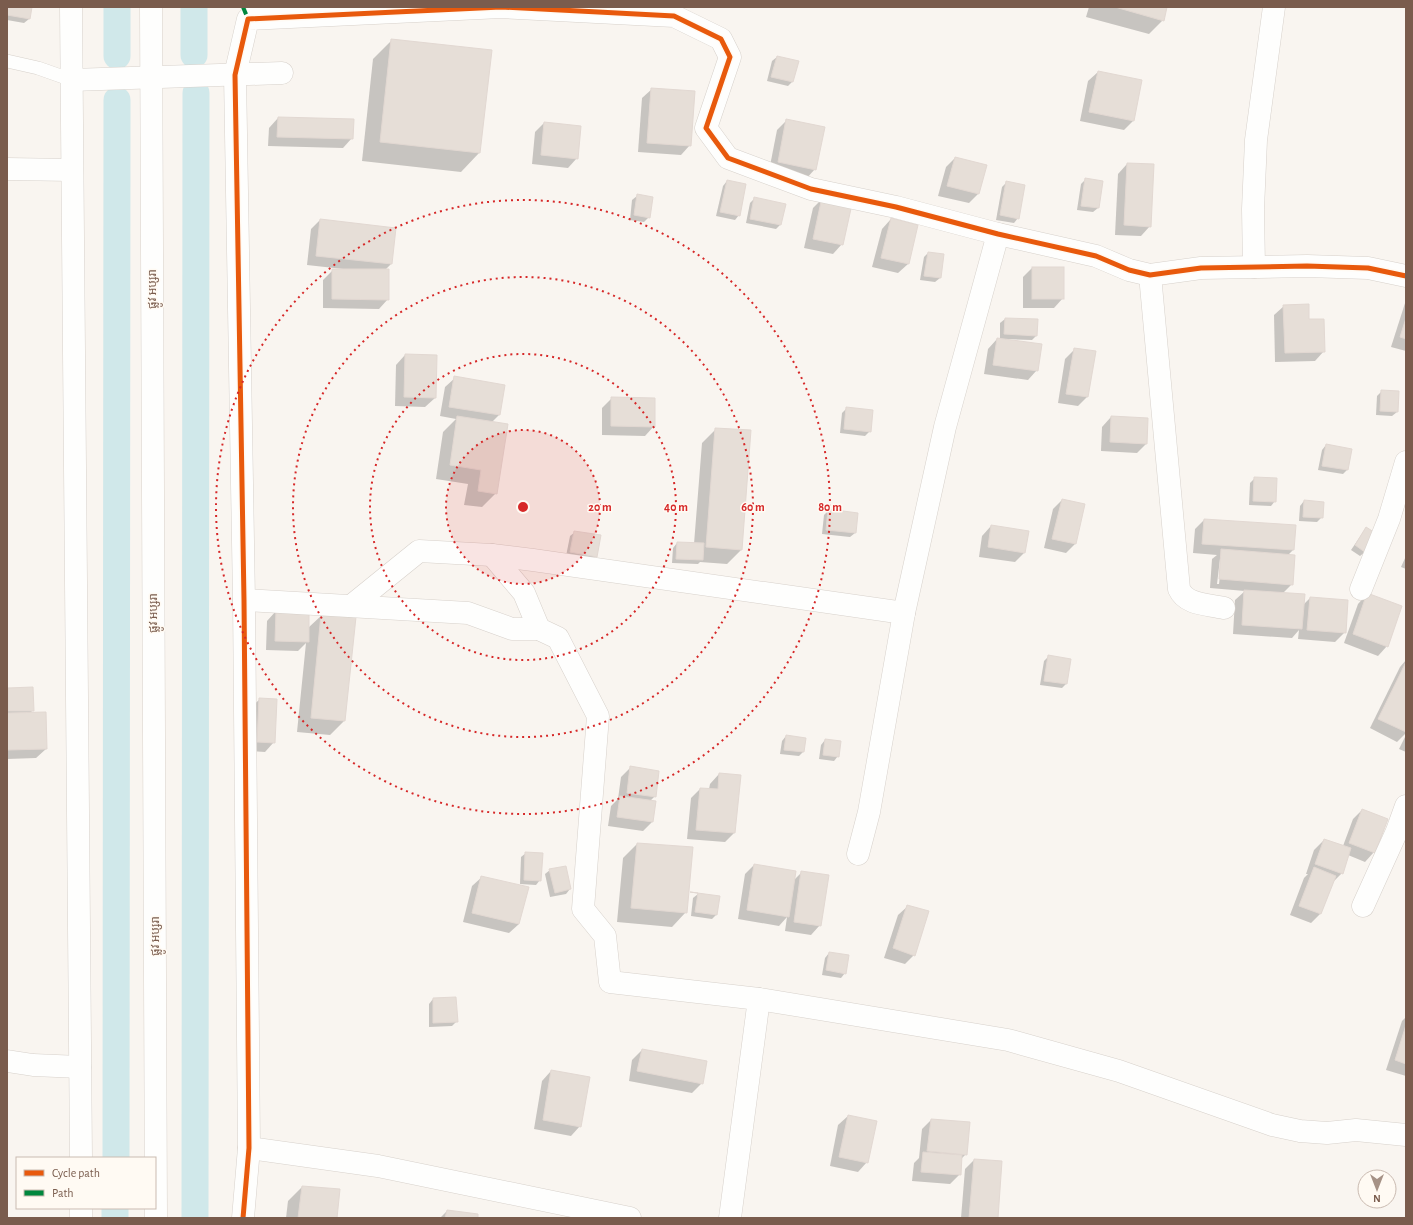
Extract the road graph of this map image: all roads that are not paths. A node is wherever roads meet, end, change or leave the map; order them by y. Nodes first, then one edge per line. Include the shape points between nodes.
1 (71, 7) edge
2 (150, 7) edge
3 (1274, 7) edge
4 (7, 61) edge
5 (282, 73) dead end
6 (235, 75) junction
7 (151, 77) junction
8 (72, 80) junction
9 (7, 169) edge
10 (72, 170) junction
11 (998, 234) junction
12 (1254, 267) junction
13 (1150, 275) junction
14 (1406, 276) edge
15 (1406, 462) edge
16 (492, 555) junction
17 (1360, 589) dead end
18 (244, 600) junction
19 (351, 606) junction
20 (1224, 608) dead end
21 (904, 613) junction
22 (539, 629) junction
23 (1406, 806) edge
24 (1402, 834) edge
25 (858, 854) dead end
26 (1363, 906) dead end
27 (759, 999) junction
28 (7, 1060) edge
29 (80, 1067) junction
30 (1406, 1135) edge
31 (249, 1148) junction
32 (81, 1157) edge
33 (156, 1157) edge
34 (244, 1218) edge
35 (630, 1218) edge
36 (730, 1218) edge

1 - 8 street
2 - 7 street, ផ្លូវ អប្សរា
3 - 12 street via 1256,140 1252,209
4 - 8 lane
5 - 6 street
6 - 7 street
6 - 11 street via 248,19 501,7 674,16 721,39 730,57 706,128 728,158 811,189 896,207
6 - 18 street
7 - 8 street
7 - 33 street, ផ្លូវ អប្សរា
8 - 10 street
9 - 10 street
10 - 29 street
11 - 13 street via 1096,256 1129,270
11 - 21 street via 945,427
12 - 13 street via 1201,268
12 - 14 street via 1368,268
13 - 20 street via 1179,589 1182,597 1189,601
15 - 17 street via 1389,519
16 - 19 street via 419,551
16 - 21 street
16 - 22 street via 524,593
18 - 19 street
18 - 31 street
19 - 22 street via 468,613 512,628
21 - 25 street via 869,812
22 - 27 street via 558,638 598,716 582,909 605,936 610,982
23 - 24 street
24 - 26 street
27 - 30 street via 1008,1040 1119,1071 1272,1125 1300,1131 1327,1133 1356,1130
27 - 36 street
28 - 29 street via 33,1065
29 - 32 street
31 - 34 street
31 - 35 street via 378,1166

